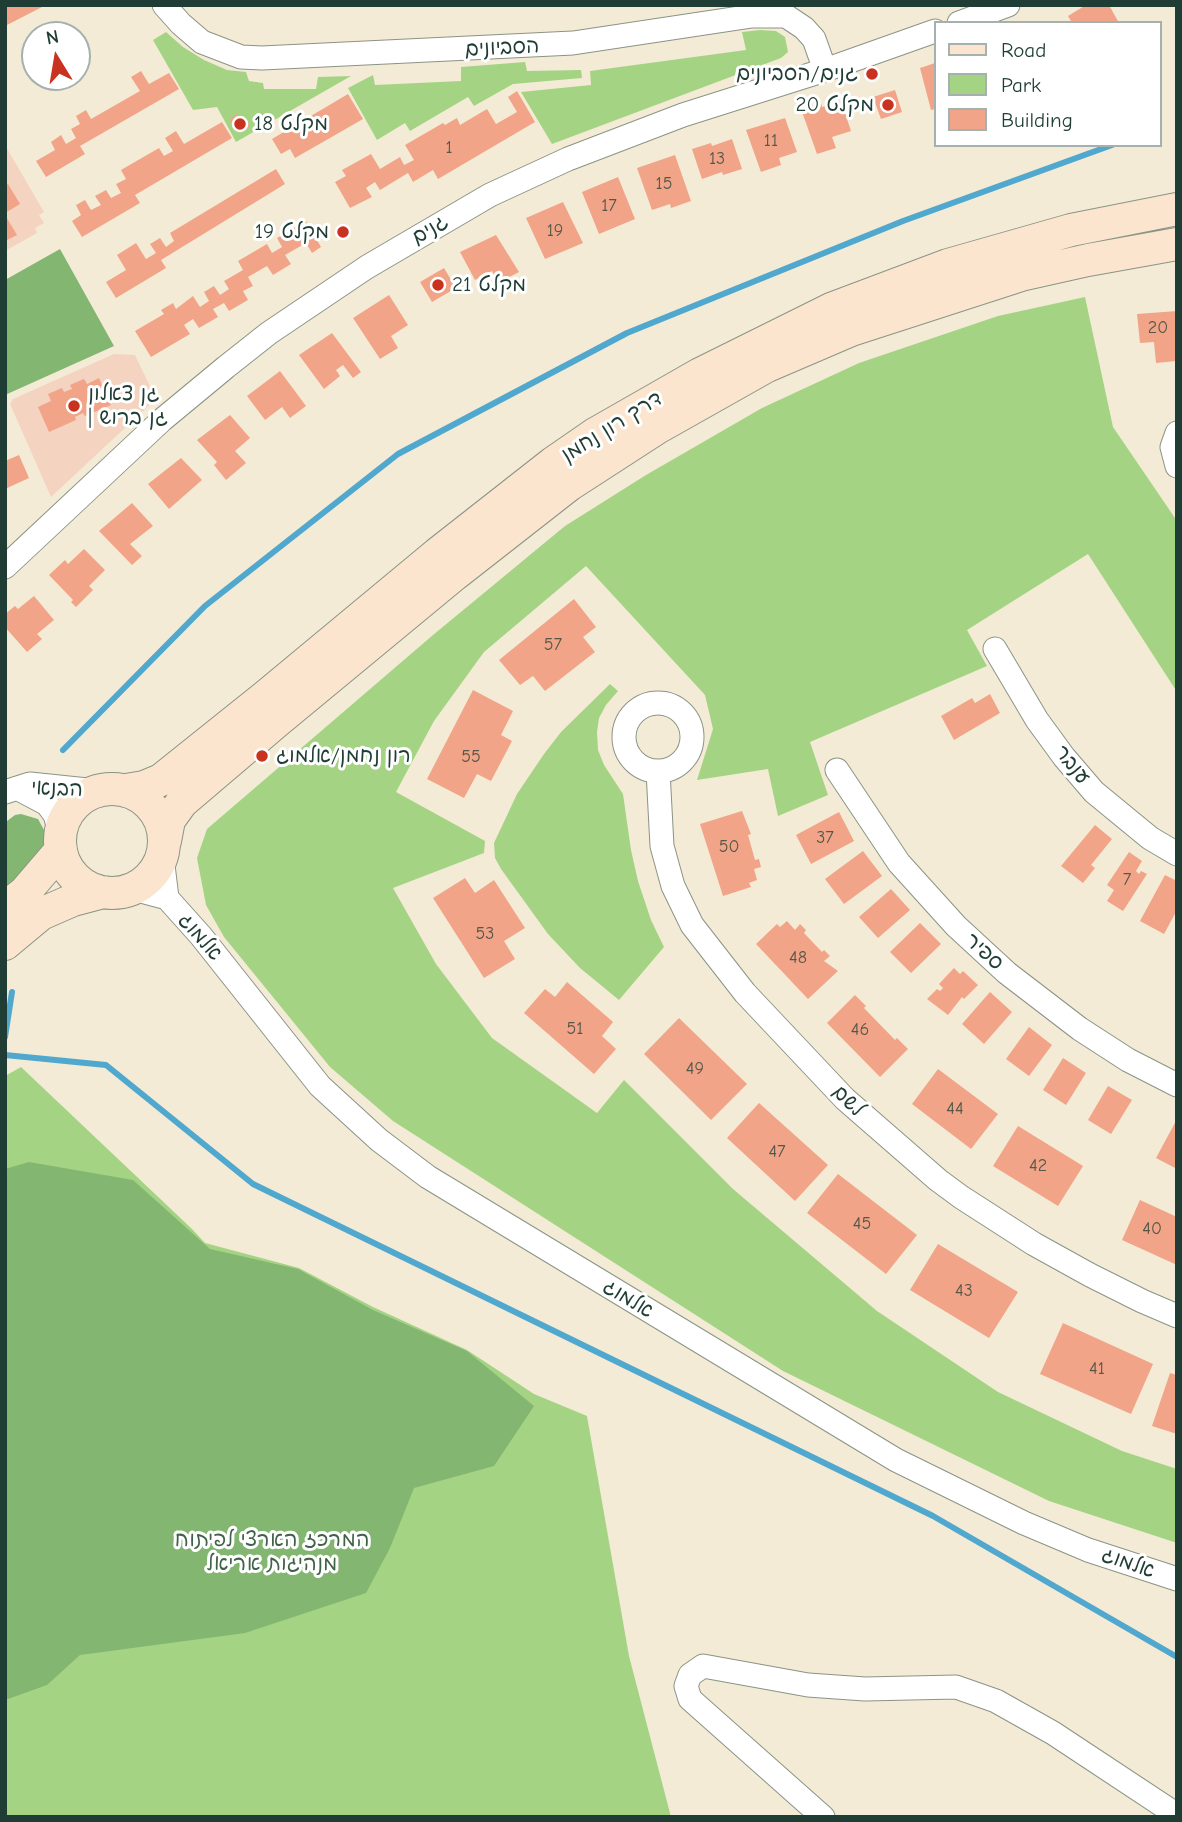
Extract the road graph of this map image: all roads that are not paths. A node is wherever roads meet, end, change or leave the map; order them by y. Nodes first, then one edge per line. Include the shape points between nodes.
1 (163, 5) edge
2 (1008, 5) edge
3 (964, 21) edge
4 (934, 31) edge
5 (825, 70) junction
6 (1177, 209) edge
7 (1177, 244) edge
8 (1177, 433) edge
9 (1177, 466) edge
10 (5, 567) edge
11 (995, 649) dead end
12 (837, 770) dead end
13 (658, 771) dead end
14 (11, 790) edge
15 (111, 790) junction
16 (61, 841) junction
17 (163, 849) junction
18 (1177, 854) edge
19 (118, 890) junction
20 (167, 898) junction
21 (5, 908) edge
22 (5, 944) edge
23 (1177, 1085) edge
24 (1177, 1316) edge
25 (1177, 1579) edge
26 (1177, 1815) edge
27 (823, 1817) edge

1 - 5 street, הסביונים via 202,42 241,57 262,58 573,43 752,16 786,16 814,39
2 - 3 street
4 - 5 street, גנים
5 - 10 street, גנים via 683,115 568,159 490,195 367,267 269,334 162,420
6 - 15 main road, דרך רון נחמן via 1014,244 886,287 752,346 643,405 504,501 161,780 144,787
7 - 17 main road, דרך רון נחמן via 1021,275 851,330 767,366 657,428 550,500 454,575 182,802 169,820
8 - 9 street via 1172,447
11 - 18 street, ענבר via 1037,720 1086,783 1150,838
12 - 23 street, ספיר via 899,863 956,926 1007,973 1080,1029
13 - 24 street, לשם via 662,846 673,886 692,925 745,993 845,1099 961,1197 1090,1275
14 - 15 street, הבנאי via 30,784
14 - 16 street, הבנאי via 47,804
15 - 16 main road via 83,797 73,806 65,818
15 - 17 main road via 136,794 154,809 164,830
16 - 19 main road via 66,865 75,878 88,887
16 - 21 main road via 25,892
17 - 19 main road via 148,880
17 - 20 street, אלמוג
19 - 20 street, אלמוג
19 - 22 main road via 41,914
20 - 25 street, אלמוג via 320,1086 369,1132 428,1177 896,1460 1024,1523
26 - 27 street via 1053,1733 996,1701 956,1686 865,1689 808,1685 703,1666 690,1675 686,1686 690,1699

